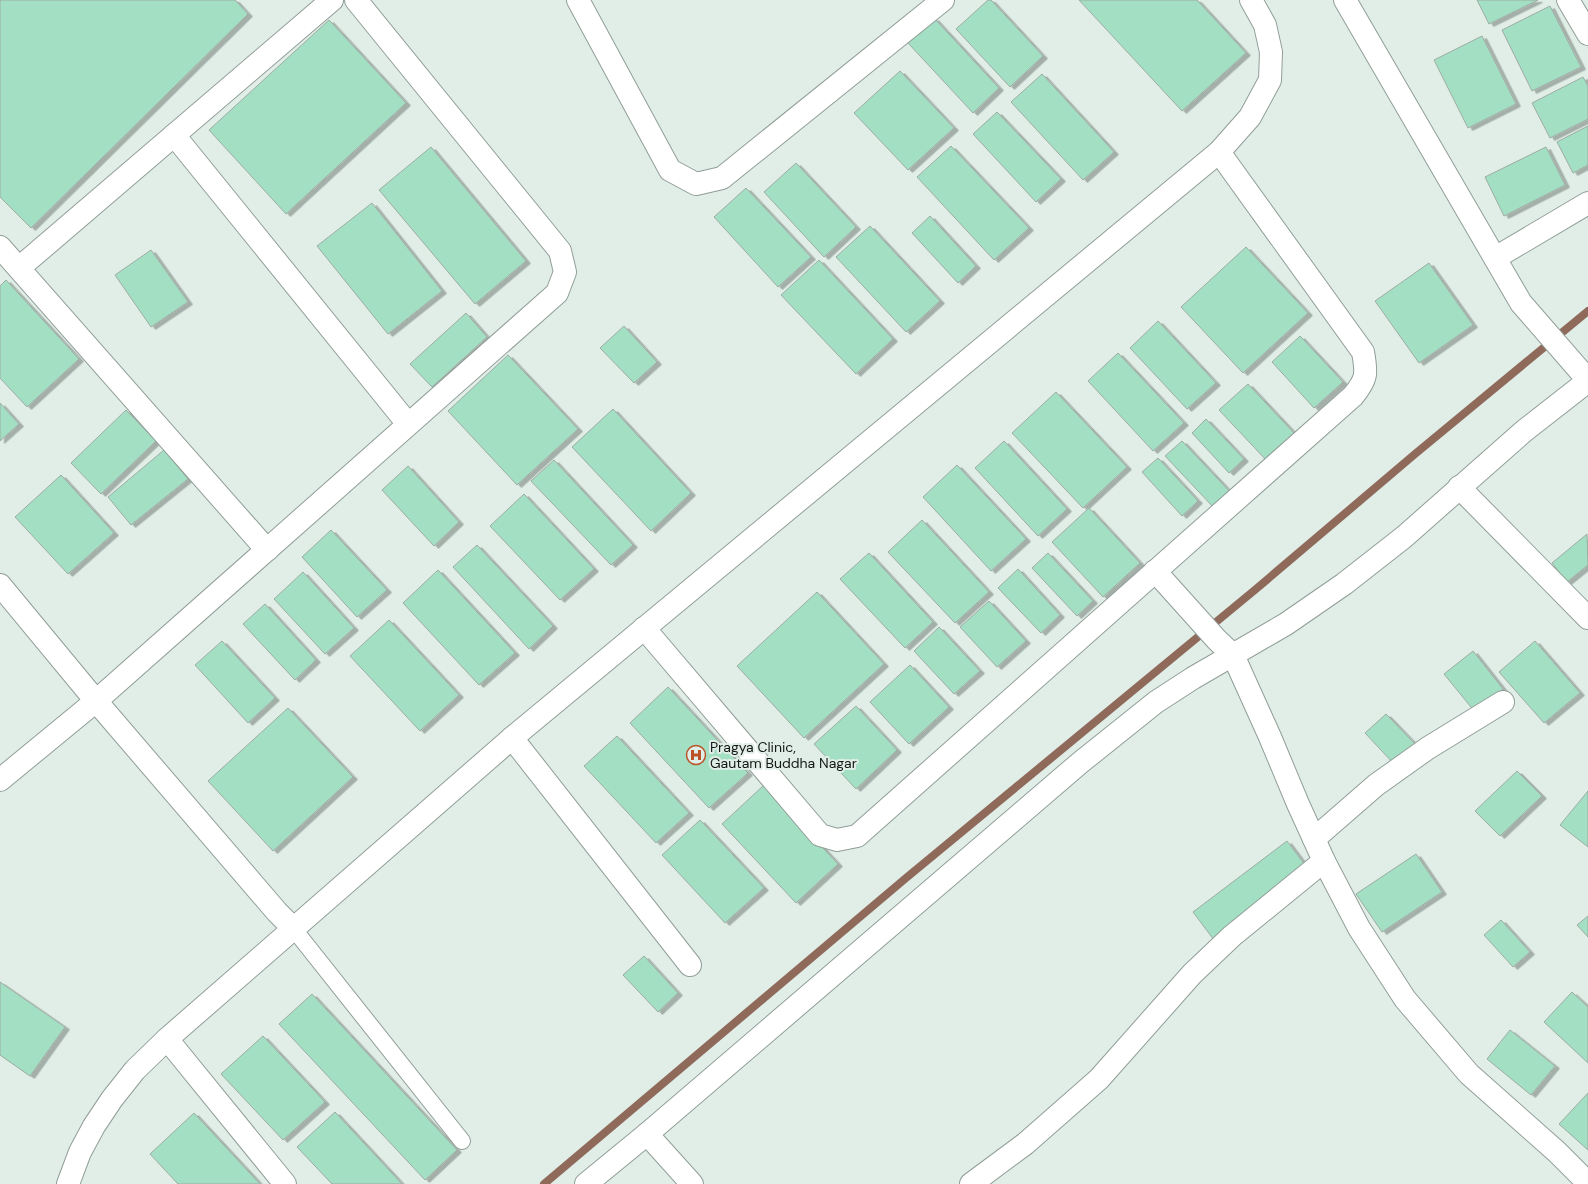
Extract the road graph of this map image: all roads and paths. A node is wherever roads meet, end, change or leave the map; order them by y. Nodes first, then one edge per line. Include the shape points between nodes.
1 (332, 0) edge
2 (356, 0) edge
3 (578, 0) edge
4 (943, 0) edge
5 (1251, 0) edge
6 (1345, 0) edge
7 (1568, 0) edge
8 (1588, 34) edge
9 (174, 135) junction
10 (1219, 152) junction
11 (1588, 203) edge
12 (0, 247) edge
13 (1495, 258) junction
14 (19, 268) junction
15 (1583, 376) edge
16 (408, 424) junction
17 (1459, 487) junction
18 (267, 550) junction
19 (1155, 571) junction
20 (0, 585) edge
21 (1588, 618) edge
22 (644, 628) junction
23 (1233, 655) junction
24 (96, 701) junction
25 (1503, 702) dead end
26 (512, 738) junction
27 (0, 780) edge
28 (1314, 839) junction
29 (1324, 862) junction
30 (293, 928) junction
31 (690, 965) dead end
32 (167, 1039) junction
33 (647, 1134) junction
34 (462, 1141) dead end
35 (1588, 1183) edge
36 (68, 1184) edge
37 (285, 1184) edge
38 (586, 1184) edge
39 (692, 1184) edge
40 (971, 1184) edge

1 - 9 street
2 - 16 street via 560,251 566,272 557,293
3 - 4 street via 670,170 696,184 722,178
5 - 10 street via 1265,25 1271,52 1270,80 1250,117
6 - 13 street
7 - 8 street
9 - 14 street
9 - 16 street
10 - 19 street via 1363,352 1367,371 1362,385 1352,396
10 - 22 street
11 - 13 street
12 - 14 street
13 - 15 street via 1521,303
14 - 18 street
15 - 17 street
16 - 18 street
17 - 21 street
17 - 23 street via 1404,537 1344,584 1286,624
18 - 24 street
19 - 22 street via 857,836 837,840 820,835
19 - 23 street
20 - 24 street
22 - 26 street
23 - 28 street
23 - 33 street via 1156,702 1086,757
24 - 27 street
24 - 30 street
25 - 28 street via 1428,748 1376,785
26 - 30 street
26 - 31 street
28 - 29 street
29 - 35 street via 1359,928 1405,999 1469,1074
29 - 40 street via 1232,936 1192,974 1098,1079 1025,1144
30 - 32 street
30 - 34 lane
32 - 36 street via 135,1070 112,1099 80,1152
32 - 37 street
33 - 38 street
33 - 39 street

